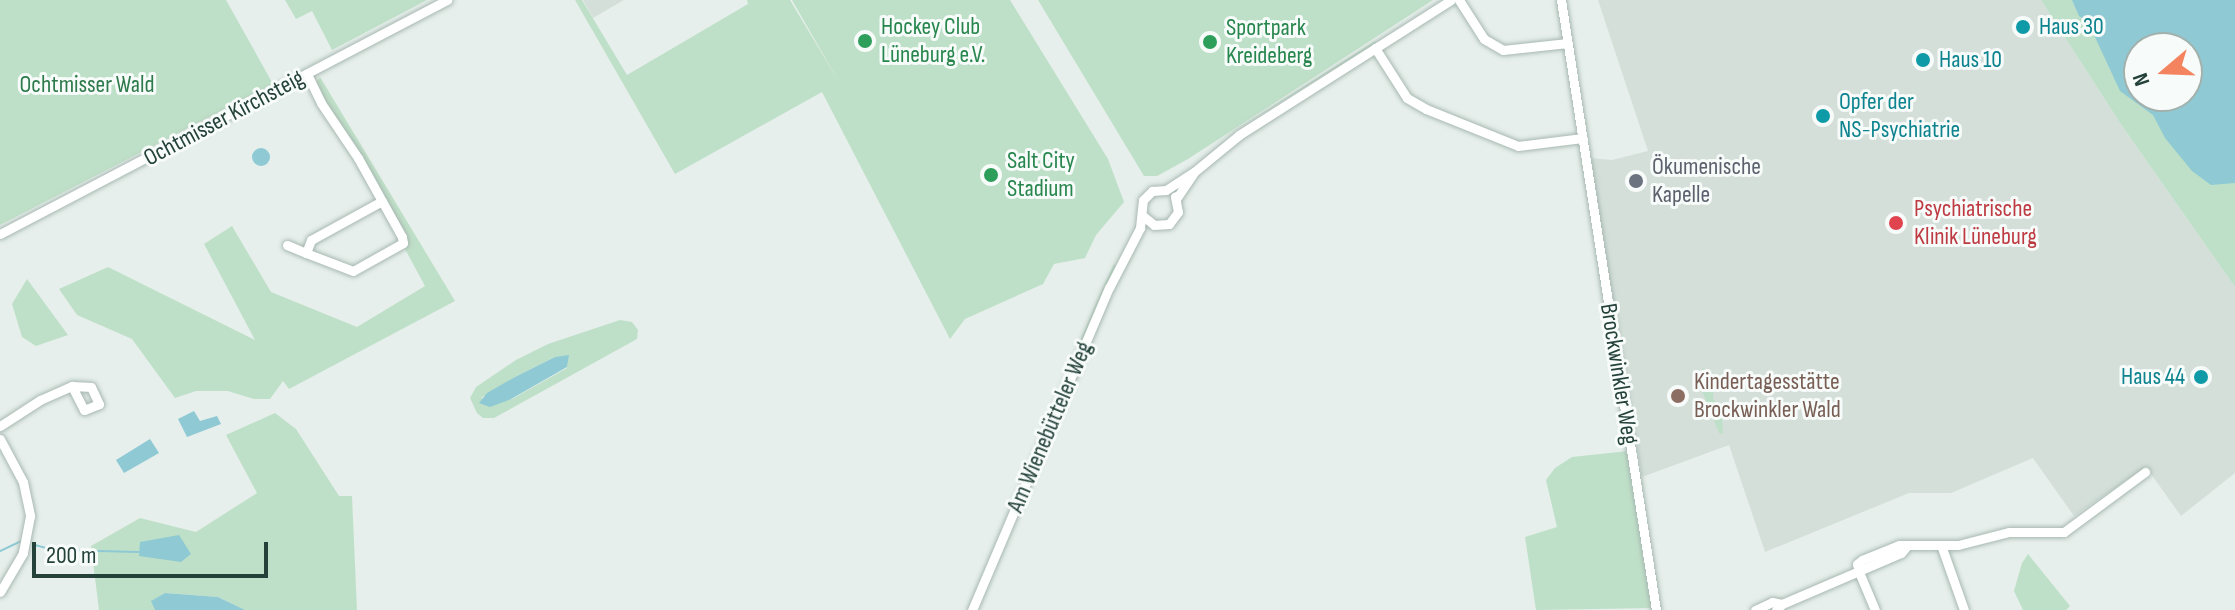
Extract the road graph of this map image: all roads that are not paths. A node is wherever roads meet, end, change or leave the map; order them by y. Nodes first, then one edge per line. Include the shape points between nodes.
1 (447, 0) edge
2 (1451, 0) edge
3 (1459, 0) edge
4 (1561, 0) edge
5 (1568, 43) junction
6 (1375, 48) junction
7 (307, 74) junction
8 (1583, 138) junction
9 (1194, 172) junction
10 (1166, 190) junction
11 (1176, 199) junction
12 (382, 201) junction
13 (1143, 216) junction
14 (1154, 225) junction
15 (0, 234) edge
16 (287, 245) dead end
17 (1131, 246) junction
18 (306, 253) junction
19 (72, 386) dead end
20 (0, 426) edge
21 (0, 439) edge
22 (2145, 472) dead end
23 (1941, 545) junction
24 (1859, 572) junction
25 (0, 592) edge
26 (1781, 608) edge
27 (972, 610) edge
28 (1656, 610) edge
29 (1755, 610) edge
30 (1875, 610) edge
31 (1964, 610) edge

1 - 7 street, Ochtmisser Kirchsteig
2 - 6 street, Am Wienebütteler Weg
3 - 5 street via 1484,39 1503,50
4 - 5 street, Brockwinkler Weg
5 - 8 street, Brockwinkler Weg
6 - 8 street via 1407,98 1426,109 1518,146
6 - 9 street, Am Wienebütteler Weg via 1239,135
7 - 12 street
7 - 15 street, Ochtmisser Kirchsteig
8 - 28 street, Brockwinkler Weg
9 - 10 street, Am Wienebütteler Weg
9 - 11 street, Am Wienebütteler Weg
10 - 11 street
10 - 13 street, Am Wienebütteler Weg via 1147,194
11 - 14 street, Am Wienebütteler Weg via 1175,218
12 - 18 street via 311,240
12 - 18 street via 402,237 401,247 353,271
13 - 14 street
13 - 17 street, Am Wienebütteler Weg
14 - 17 street, Am Wienebütteler Weg
16 - 18 street
17 - 27 street, Am Wienebütteler Weg
19 - 20 street
21 - 25 street via 23,482 30,516 23,553
22 - 23 street via 2064,532 2009,532
23 - 24 street via 1906,547
23 - 31 street
24 - 26 street
24 - 30 street
26 - 29 street via 1772,602

